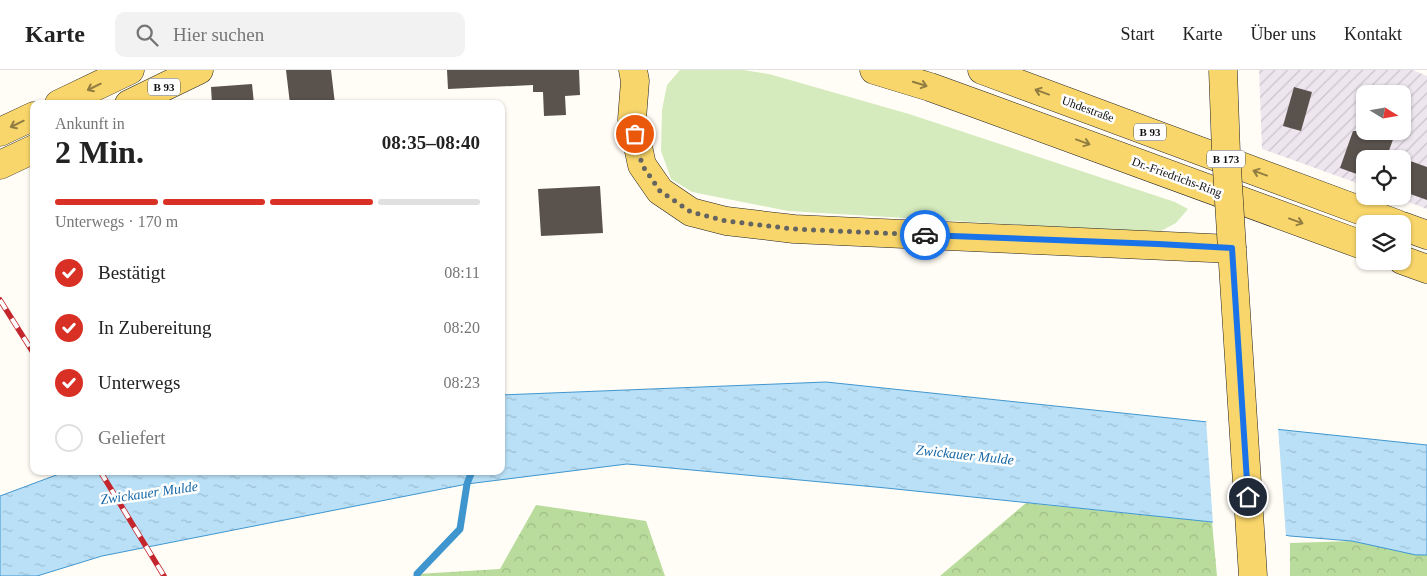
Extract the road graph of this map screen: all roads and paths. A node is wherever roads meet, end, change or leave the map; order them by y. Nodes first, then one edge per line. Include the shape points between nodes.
1 (130, 70) edge
2 (199, 70) edge
3 (874, 70) edge
4 (982, 70) edge
5 (1222, 70) edge
6 (639, 74) edge
7 (67, 100) edge
8 (137, 100) edge
9 (30, 118) edge
10 (0, 132) edge
11 (30, 151) edge
12 (0, 165) edge
13 (1373, 215) edge
14 (1411, 229) edge
15 (1427, 235) edge
16 (1356, 243) edge
17 (1232, 248) junction
18 (1411, 263) edge
19 (1427, 269) edge
20 (1253, 576) edge

1 -> 7 main road
2 - 8 main road, B 93
3 -> 16 main road, Dr.-Friedrichs-Ring via 930,87
13 -> 4 main road, Uhdestraße / B 93
5 - 17 main road, B 173, bridge
6 - 17 main road via 632,119 642,165 660,191 691,212 726,221 794,229
9 -> 10 main road
11 - 12 main road
14 - 15 main road
17 - 20 main road, B 173
18 - 19 main road

